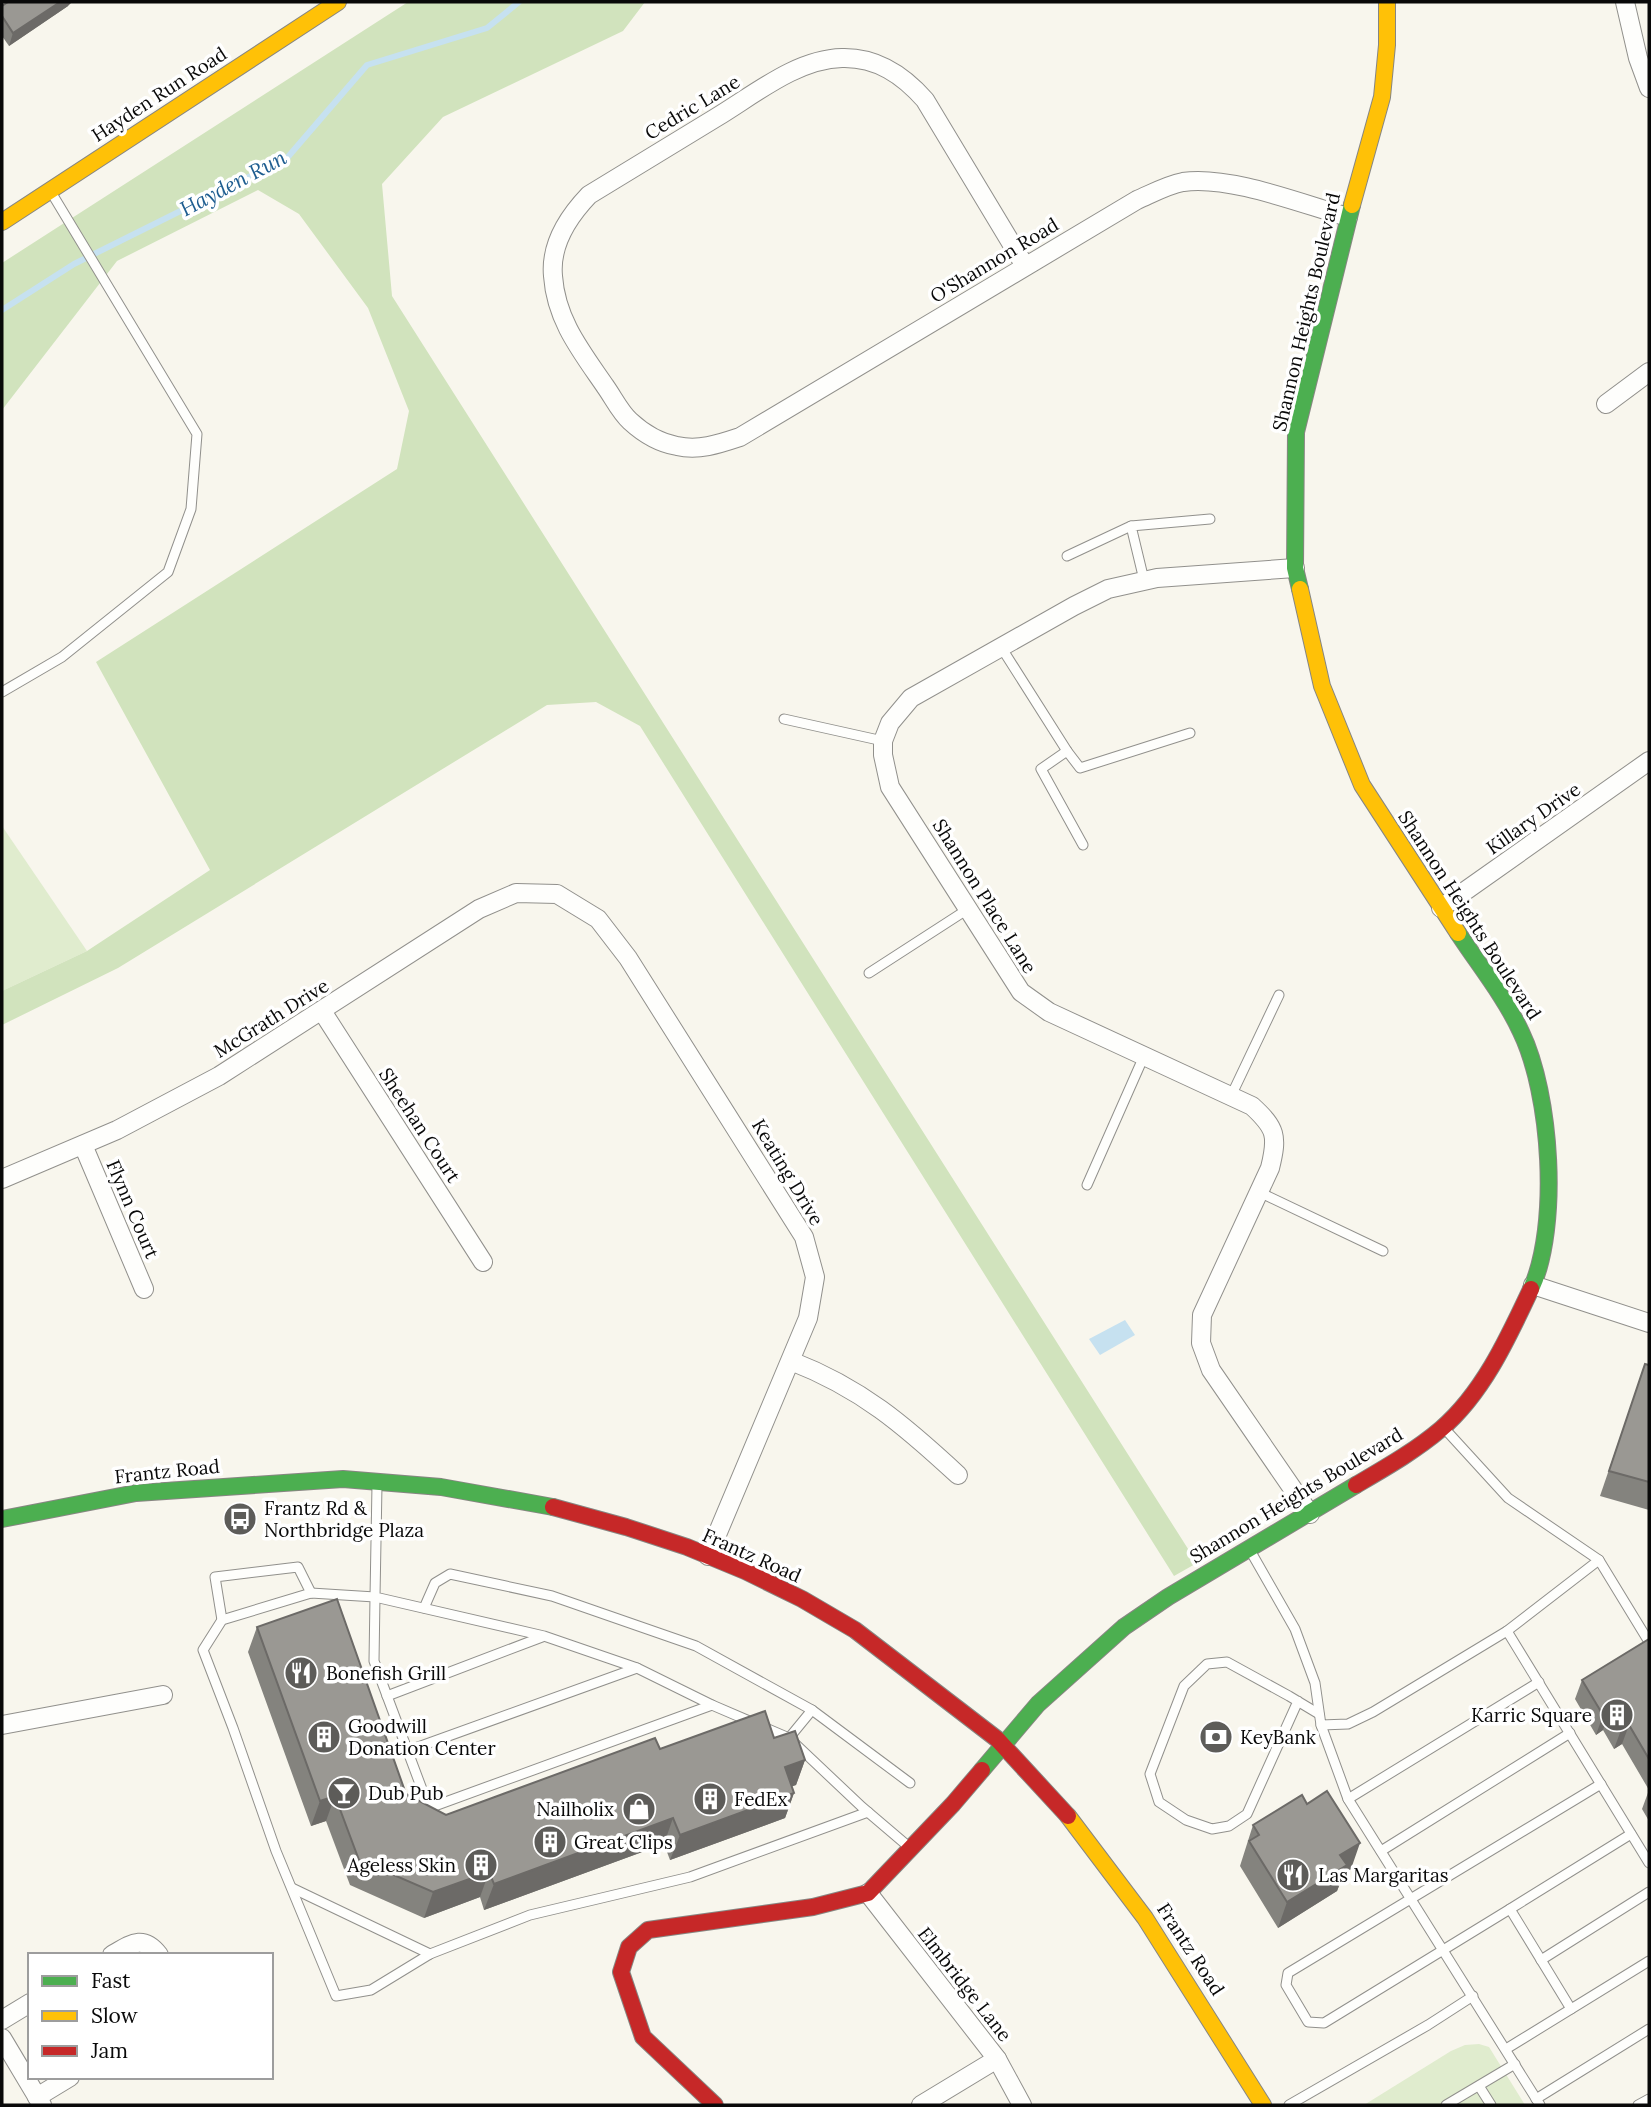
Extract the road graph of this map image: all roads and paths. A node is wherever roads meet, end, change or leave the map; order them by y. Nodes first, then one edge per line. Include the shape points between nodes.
1 (338, 2) edge
2 (1387, 2) edge
3 (1625, 2) edge
4 (1649, 88) edge
5 (50, 190) junction
6 (1348, 217) junction
7 (2, 222) edge
8 (1025, 265) junction
9 (1649, 372) edge
10 (1606, 404) dead end
11 (677, 447) joint
12 (1210, 520) dead end
13 (1131, 526) junction
14 (1068, 556) dead end
15 (1295, 568) junction
16 (1144, 580) junction
17 (1001, 647) junction
18 (2, 692) edge
19 (784, 719) dead end
20 (1190, 733) dead end
21 (883, 741) junction
22 (1066, 751) junction
23 (1649, 761) edge
24 (1083, 845) dead end
25 (556, 894) joint
26 (1441, 908) junction
27 (968, 909) junction
28 (869, 973) dead end
29 (1279, 995) dead end
30 (322, 1011) junction
31 (1144, 1056) junction
32 (1231, 1096) junction
33 (83, 1145) junction
34 (2, 1178) edge
35 (1087, 1185) dead end
36 (1259, 1192) junction
37 (1383, 1251) dead end
38 (483, 1262) dead end
39 (1533, 1285) junction
40 (144, 1289) dead end
41 (1649, 1322) edge
42 (791, 1361) junction
43 (1443, 1427) junction
44 (958, 1475) dead end
45 (377, 1480) junction
46 (1310, 1514) junction
47 (2, 1519) edge
48 (1249, 1548) junction
49 (708, 1556) junction
50 (1599, 1560) junction
51 (311, 1593) junction
52 (375, 1597) junction
53 (424, 1608) junction
54 (222, 1620) junction
55 (1507, 1631) junction
56 (544, 1636) junction
57 (1649, 1642) edge
58 (637, 1668) junction
59 (1539, 1682) junction
60 (163, 1695) dead end
61 (387, 1696) junction
62 (1298, 1701) junction
63 (712, 1705) junction
64 (812, 1710) junction
65 (1319, 1714) junction
66 (2, 1725) edge
67 (1321, 1725) junction
68 (1570, 1733) junction
69 (789, 1738) junction
70 (1004, 1746) junction
71 (407, 1751) junction
72 (909, 1783) dead end
73 (1601, 1784) junction
74 (1348, 1799) junction
75 (867, 1812) junction
76 (1631, 1834) junction
77 (911, 1848) junction
78 (1381, 1851) junction
79 (1649, 1863) edge
80 (292, 1888) junction
81 (1649, 1892) edge
82 (868, 1893) junction
83 (1412, 1900) junction
84 (1510, 1909) junction
85 (1444, 1951) junction
86 (116, 1953) edge
87 (157, 1953) edge
88 (430, 1954) junction
89 (1541, 1960) junction
90 (1649, 1961) edge
91 (1472, 1996) junction
92 (28, 2004) edge
93 (1571, 2009) junction
94 (2, 2020) edge
95 (1649, 2029) edge
96 (2, 2038) edge
97 (1506, 2049) junction
98 (997, 2059) junction
99 (1515, 2064) junction
100 (68, 2079) edge
101 (1479, 2086) junction
102 (1649, 2099) edge
103 (40, 2101) edge
104 (1538, 2102) edge
105 (715, 2105) edge
106 (921, 2105) edge
107 (1022, 2105) edge
108 (1263, 2105) edge
109 (1289, 2105) edge
110 (1447, 2105) edge
111 (1491, 2105) edge
112 (1639, 2105) edge

1 - 5 street, Hayden Run Road
2 - 6 street, Shannon Heights Boulevard via 1382,97
3 - 4 street
5 - 7 street, Hayden Run Road
5 - 18 lane via 197,434 191,509 168,572 62,657
6 - 8 street, O'Shannon Road via 1226,182 1180,183 1137,200
6 - 15 street, Shannon Heights Boulevard via 1296,432
8 - 11 street, O'Shannon Road via 740,437 709,447
8 - 11 street, Cedric Lane via 909,81 891,68 842,58 796,69 589,195 562,230 552,274 566,328 628,420 650,437
9 - 10 street
12 - 13 lane
13 - 14 lane
13 - 16 lane
15 - 16 street
15 - 26 street, Shannon Heights Boulevard via 1322,686 1344,744 1362,785
16 - 17 street via 1097,595
17 - 21 street via 911,698 890,723
17 - 22 lane
19 - 21 lane
20 - 22 lane via 1080,768
21 - 27 street, Shannon Place Lane via 890,787
22 - 24 lane via 1041,769
23 - 26 street, Killary Drive
25 - 30 street, McGrath Drive via 516,893 479,909
25 - 42 street, Keating Drive via 598,919 628,958 804,1237 815,1277 808,1318
26 - 39 street, Shannon Heights Boulevard via 1521,1033 1539,1090 1548,1143 1548,1200
27 - 28 lane
27 - 31 street, Shannon Place Lane via 1021,992 1049,1012
29 - 32 lane
30 - 33 street, McGrath Drive via 219,1076
30 - 38 street, Sheehan Court
31 - 32 street, Shannon Place Lane
31 - 35 lane
32 - 36 street, Shannon Place Lane via 1252,1106 1269,1122 1276,1144
33 - 34 street, McGrath Drive
33 - 40 street, Flynn Court
36 - 37 lane
36 - 46 street, Shannon Place Lane via 1202,1315 1201,1343 1211,1370
39 - 41 street
39 - 43 street, Shannon Heights Boulevard via 1478,1387
42 - 44 street via 863,1396
42 - 49 street, Keating Drive
43 - 46 street, Shannon Heights Boulevard
43 - 50 lane via 1508,1498
45 - 47 street, Frantz Road via 135,1493
45 - 49 street, Frantz Road via 543,1505 637,1530
45 - 52 lane
46 - 48 street, Shannon Heights Boulevard
48 - 65 lane via 1295,1629 1315,1683
48 - 70 street, Shannon Heights Boulevard via 1124,1627 1038,1704
49 - 70 street, Frantz Road via 785,1591 856,1631
50 - 55 lane
50 - 57 lane
51 - 52 lane
51 - 54 lane
51 - 54 lane via 298,1567 215,1577
52 - 53 lane
52 - 61 lane via 374,1661
53 - 56 lane
53 - 64 lane via 435,1583 450,1574 552,1596 696,1646
54 - 80 lane via 203,1650
55 - 59 lane
55 - 67 lane via 1373,1712 1348,1724
56 - 58 lane
56 - 61 lane
58 - 63 lane
58 - 71 lane
59 - 68 lane
59 - 74 lane
60 - 66 street
61 - 71 lane
62 - 62 lane via 1227,1662 1206,1664 1184,1686 1150,1774 1159,1802 1186,1820 1212,1829 1229,1826 1247,1815
62 - 65 lane
63 - 69 lane
63 - 71 lane via 429,1808
64 - 69 lane
64 - 72 lane
65 - 67 lane
67 - 74 lane
68 - 73 lane
68 - 78 lane
69 - 75 lane
70 - 77 street
70 - 108 street, Frantz Road via 1067,1814 1137,1905
73 - 76 lane
73 - 83 lane
74 - 78 lane
75 - 77 lane
75 - 88 lane via 690,1877 530,1915
76 - 79 lane
76 - 84 lane
77 - 82 street
78 - 83 lane
80 - 88 lane
80 - 88 lane via 336,1996 371,1990
81 - 89 lane
82 - 98 street, Elmbridge Lane
82 - 105 street via 813,1907 648,1930 629,1947 621,1972 643,2037
83 - 85 lane
83 - 85 lane via 1288,1973 1286,1985 1308,2022 1324,2023
84 - 85 lane
84 - 89 lane
85 - 91 lane
86 - 87 street via 139,1942 150,1944
89 - 93 lane
90 - 93 lane
91 - 97 lane
91 - 109 lane
92 - 94 street
93 - 97 lane
95 - 104 lane
96 - 103 street
97 - 99 lane
98 - 106 street
98 - 107 street, Elmbridge Lane
99 - 101 lane
99 - 104 lane
100 - 103 street
101 - 110 lane
101 - 111 lane
102 - 112 lane

